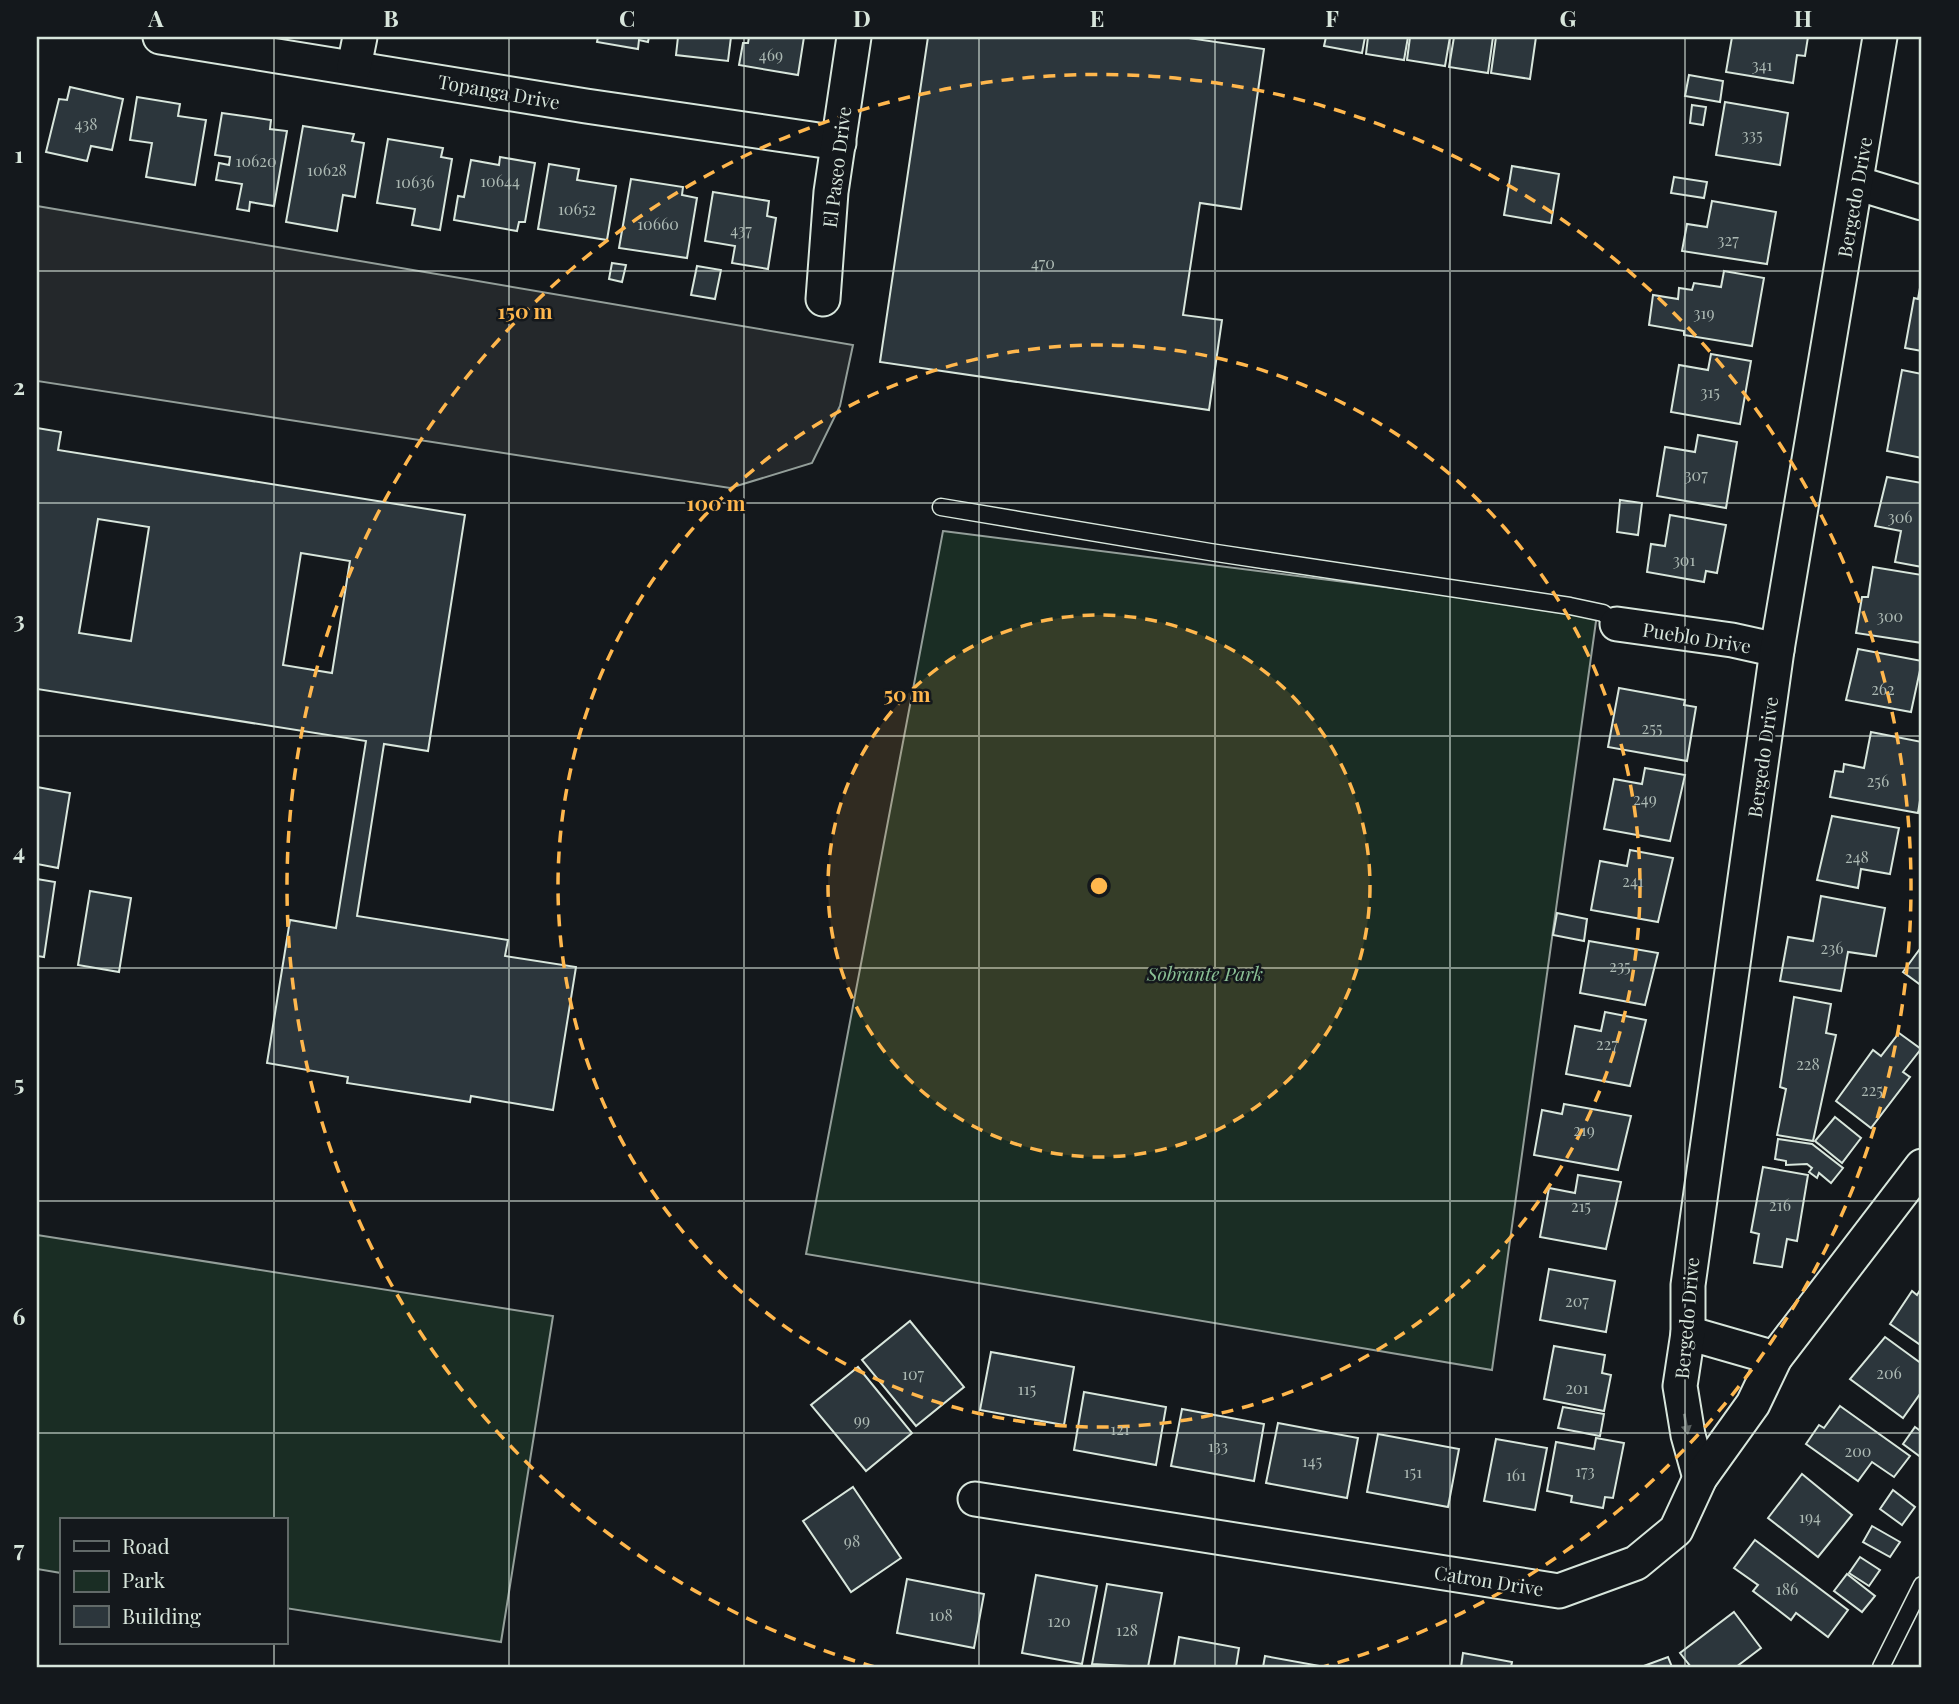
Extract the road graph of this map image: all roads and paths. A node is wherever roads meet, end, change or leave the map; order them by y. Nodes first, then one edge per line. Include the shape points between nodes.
1 (160, 37) edge
2 (854, 37) edge
3 (1880, 37) edge
4 (357, 52) edge
5 (839, 143) junction
6 (1856, 183) junction
7 (1922, 203) edge
8 (823, 299) dead end
9 (942, 507) dead end
10 (1617, 624) joint
11 (1777, 650) junction
12 (1922, 1166) edge
13 (1688, 1332) junction
14 (1774, 1358) junction
15 (1700, 1478) junction
16 (975, 1499) dead end
17 (1922, 1585) edge
18 (1881, 1667) edge

1 - 4 street, Topanga Drive
2 - 5 street, El Paseo Drive
3 - 6 street, Bergedo Drive
4 - 5 street, Topanga Drive via 586,106
5 - 8 street, El Paseo Drive
6 - 7 street
6 - 11 street, Bergedo Drive
9 - 10 lane via 1570,606 1603,614
10 - 11 street, Pueblo Drive
11 - 13 street, Bergedo Drive via 1688,1285
12 - 14 street, Catron Drive
13 - 14 street
13 -> 15 street, Bergedo Drive via 1680,1386
14 - 15 street, Catron Drive via 1753,1404
15 - 16 street, Catron Drive via 1676,1530 1636,1563 1559,1591
17 - 18 lane

